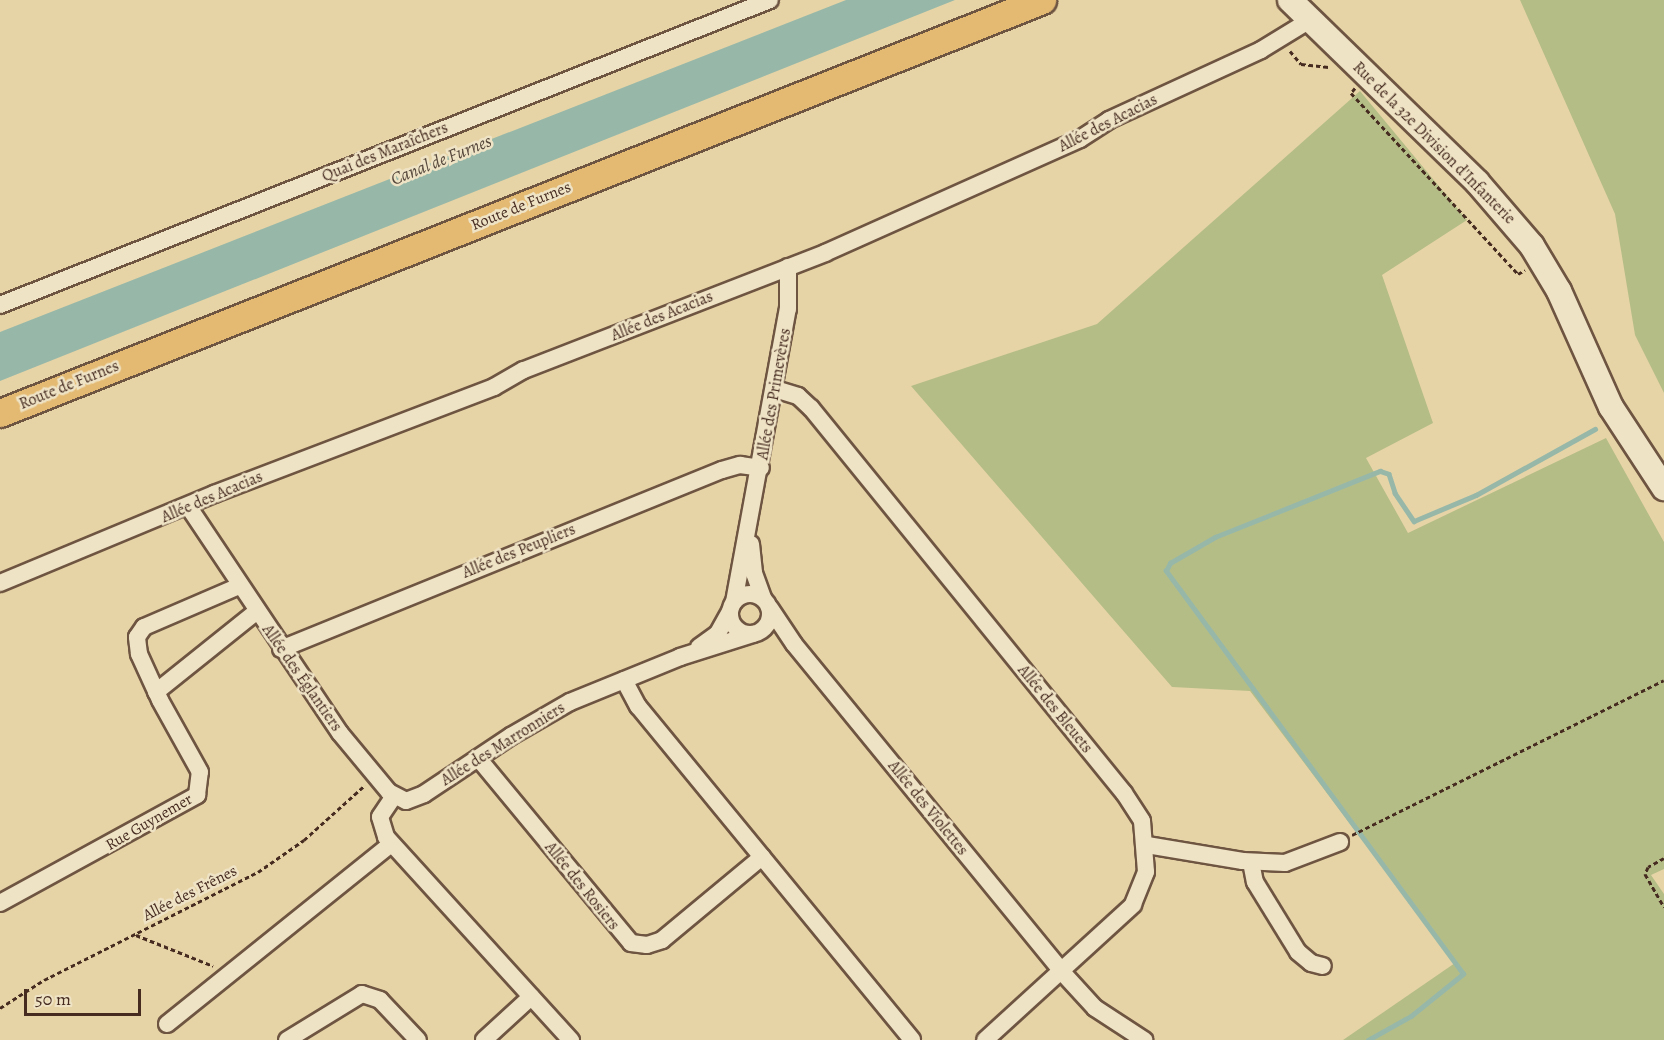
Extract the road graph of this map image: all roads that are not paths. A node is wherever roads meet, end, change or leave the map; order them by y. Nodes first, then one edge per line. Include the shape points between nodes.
1 (770, 0) edge
2 (1042, 0) edge
3 (1290, 0) edge
4 (1310, 20) junction
5 (788, 267) junction
6 (0, 305) edge
7 (775, 389) junction
8 (0, 413) edge
9 (761, 468) junction
10 (1664, 488) edge
11 (188, 506) junction
12 (751, 519) junction
13 (0, 583) edge
14 (239, 586) junction
15 (766, 603) junction
16 (732, 607) junction
17 (256, 612) junction
18 (757, 632) junction
19 (794, 644) junction
20 (281, 649) junction
21 (680, 657) junction
22 (624, 680) junction
23 (156, 692) junction
24 (478, 758) junction
25 (394, 796) junction
26 (1345, 839) road end
27 (392, 844) junction
28 (1147, 845) junction
29 (762, 857) junction
30 (1251, 862) junction
31 (0, 903) edge
32 (1323, 966) dead end
33 (1062, 972) junction
34 (531, 997) junction
35 (167, 1024) dead end
36 (287, 1040) edge
37 (418, 1040) edge
38 (484, 1040) edge
39 (572, 1040) edge
40 (912, 1040) edge
41 (985, 1040) edge
42 (1144, 1040) edge

1 - 6 street, Quai des Maraîchers
2 - 8 main road, Route de Furnes
3 - 4 main road, Rue de la 32e Division d'Infanterie
4 - 5 street, Allée des Acacias via 1283,39 1109,120 1080,139
4 - 10 main road, Rue de la 32e Division d'Infanterie via 1488,193 1543,263 1614,413
5 - 7 street, Allée des Primevères via 789,299
5 - 11 street, Allée des Acacias via 524,370 494,387 378,434 328,449
7 - 9 street, Allée des Primevères
7 - 28 street, Allée des Bleuets via 798,396 825,427 1129,800 1142,821
9 - 12 street, Allée des Primevères
9 - 20 street, Allée des Peupliers via 740,465 722,470
11 - 13 street, Allée des Acacias
11 - 14 street, Allée des Églantiers
12 - 15 street, Allée des Primevères via 752,566
12 - 16 street, Allée des Primevères
14 - 17 street, Allée des Églantiers
14 - 23 street via 148,625 138,634 137,650
15 - 16 street via 748,594
15 - 18 street via 770,619
15 - 19 street, Allée des Violettes
16 - 18 street via 736,628
16 - 21 street, Allée des Marronniers via 713,638
17 - 20 street, Allée des Églantiers
17 - 23 street
18 - 19 street, Allée des Violettes via 778,633
18 - 21 street, Allée des Marronniers
19 - 33 street, Allée des Violettes
20 - 25 street, Allée des Églantiers via 340,734
21 - 22 street, Allée des Marronniers
22 - 24 street, Allée des Marronniers via 561,707
22 - 29 street via 638,706
23 - 31 street, Rue Guynemer via 200,772 197,795
24 - 25 street, Allée des Marronniers via 416,799 406,801
24 - 29 street, Allée des Rosiers via 631,943 647,945 662,940
25 - 27 street via 380,822
26 - 30 street via 1297,861
27 - 34 street
27 - 35 street
28 - 30 street
28 - 33 street, Allée des Bleuets via 1145,880 1133,905
29 - 40 street
30 - 32 street via 1255,882 1298,952 1311,963
33 - 41 street, Allée des Bleuets
33 - 42 street, Allée des Violettes via 1095,1008
34 - 38 street
34 - 39 street
36 - 37 street via 349,1000 367,994 384,1004

